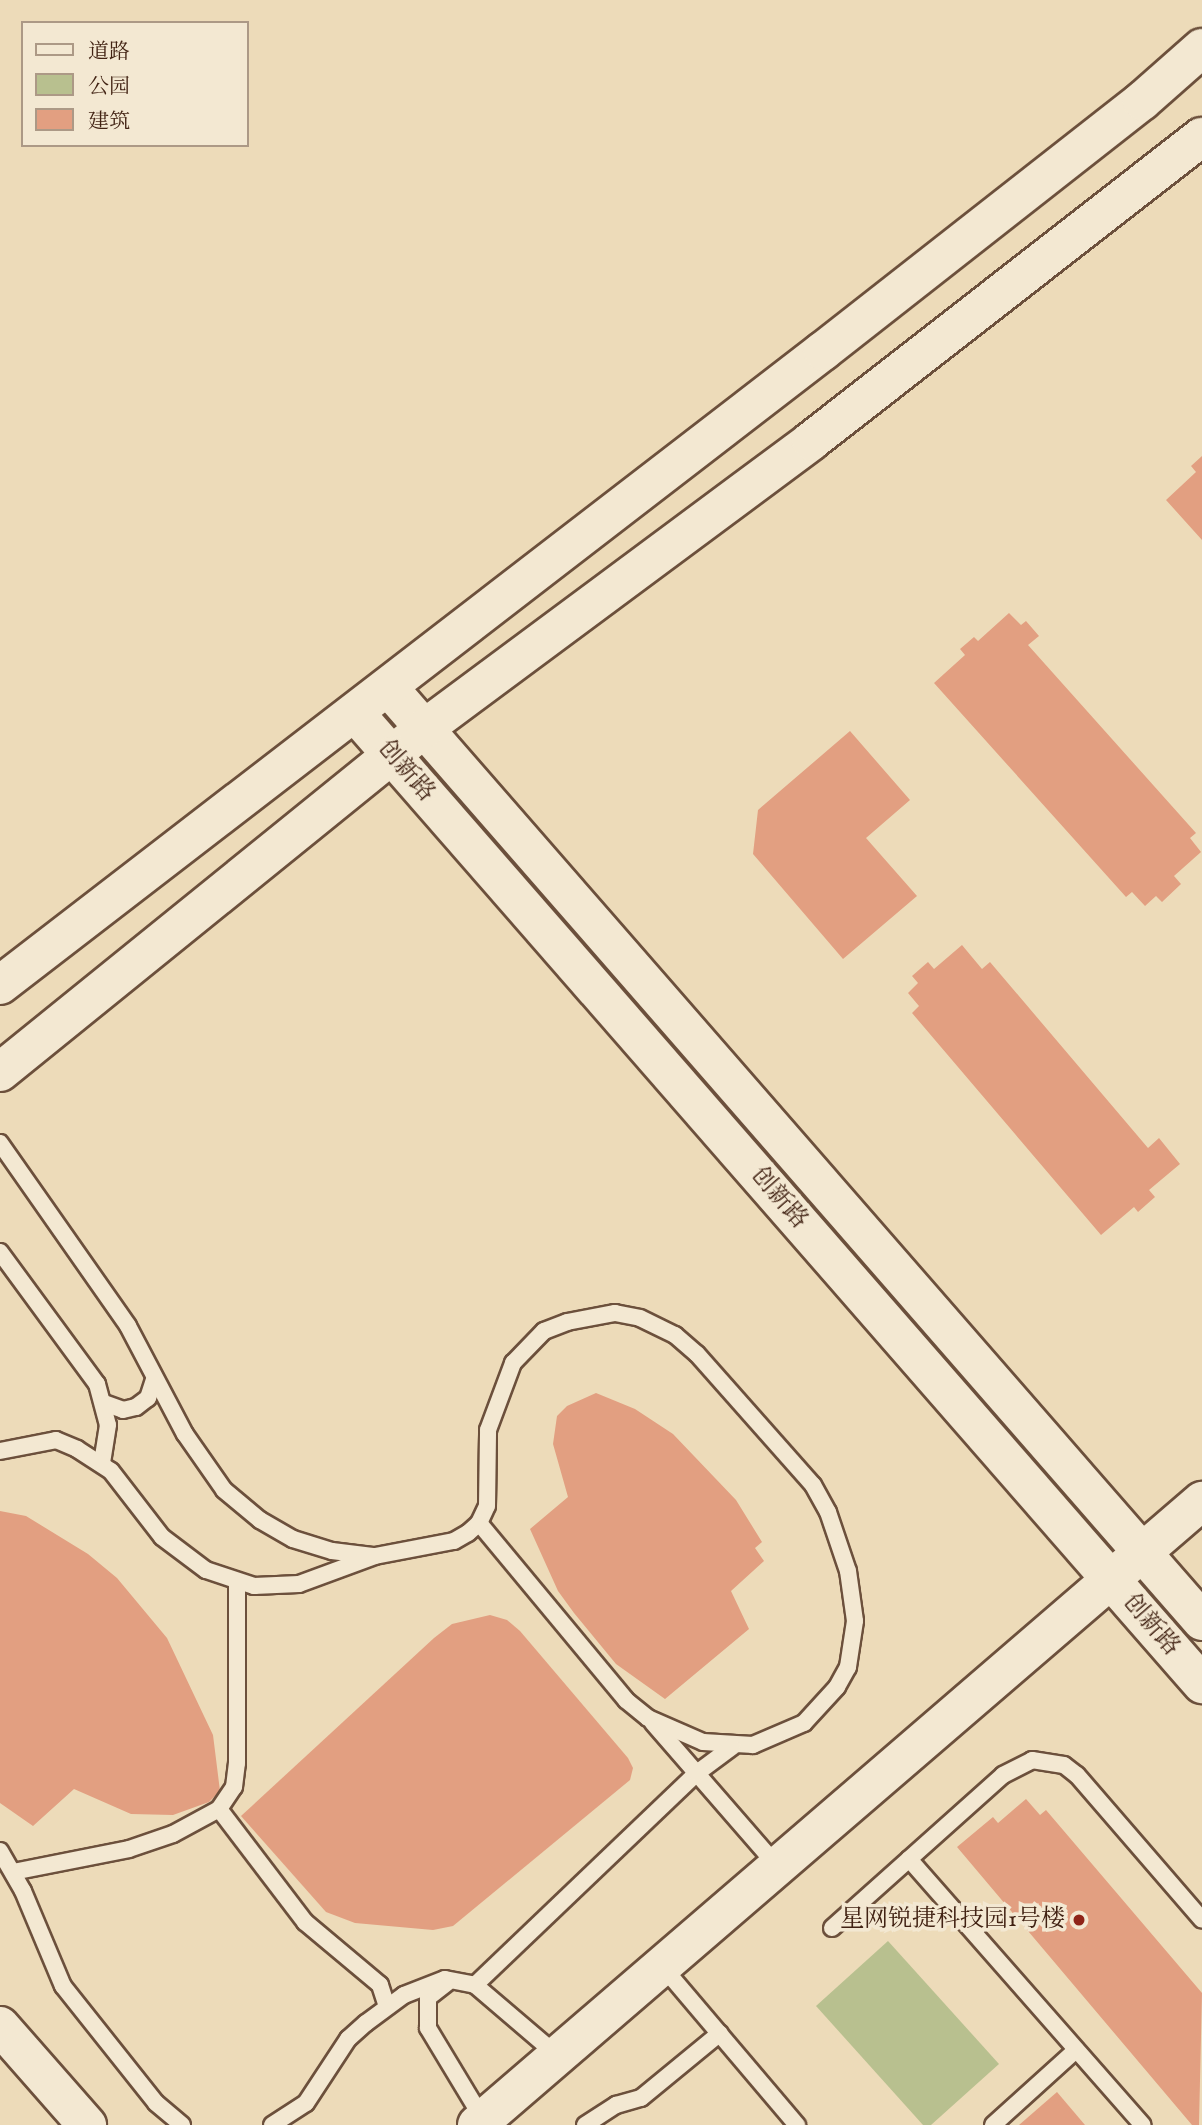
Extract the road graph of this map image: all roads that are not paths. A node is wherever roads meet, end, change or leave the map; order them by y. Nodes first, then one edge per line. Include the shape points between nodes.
1 (1202, 48) edge
2 (1202, 137) edge
3 (388, 687) junction
4 (355, 713) junction
5 (425, 728) junction
6 (392, 755) junction
7 (0, 985) edge
8 (0, 1072) edge
9 (0, 1143) edge
10 (0, 1252) edge
11 (154, 1379) junction
12 (104, 1403) junction
13 (0, 1451) edge
14 (102, 1464) junction
15 (1202, 1501) edge
16 (479, 1523) junction
17 (1142, 1553) junction
18 (375, 1556) junction
19 (1111, 1580) junction
20 (237, 1582) junction
21 (1202, 1621) edge
22 (1202, 1684) edge
23 (648, 1718) junction
24 (732, 1747) junction
25 (697, 1773) junction
26 (219, 1809) junction
27 (0, 1850) edge
28 (909, 1859) junction
29 (778, 1867) junction
30 (13, 1872) junction
31 (1202, 1920) edge
32 (832, 1928) dead end
33 (663, 1966) junction
34 (459, 1978) junction
35 (475, 1984) junction
36 (387, 2006) junction
37 (0, 2026) edge
38 (720, 2033) junction
39 (1076, 2050) junction
40 (558, 2055) junction
41 (480, 2122) edge
42 (87, 2125) edge
43 (182, 2125) edge
44 (272, 2125) edge
45 (585, 2125) edge
46 (797, 2125) edge
47 (993, 2125) edge
48 (1143, 2125) edge

1 - 3 street via 1098,135
2 - 5 street via 811,441
3 - 4 street
3 - 5 street, 创新路
4 - 6 street, 创新路
4 - 7 street
5 - 6 street
5 - 17 street, 创新路
6 - 8 street
6 - 19 street, 创新路
9 - 11 lane via 122,1317
10 - 12 lane via 85,1365
11 - 12 lane via 148,1398 136,1407 123,1410
11 - 18 lane via 204,1464 224,1490 260,1520 293,1539 332,1551
12 - 14 lane via 108,1425
13 - 14 lane via 56,1440
14 - 20 lane via 172,1546 206,1570
15 - 17 street
16 - 18 lane via 454,1541
16 - 23 lane via 606,1679
16 - 24 lane via 487,1506 488,1430 495,1406 513,1363 544,1331 590,1315 615,1313 659,1325 697,1354 813,1485 841,1543 853,1598 854,1643 837,1687 804,1723 753,1745
17 - 19 street
17 - 21 street, 创新路
18 - 20 lane via 299,1584
19 - 22 street, 创新路
19 - 29 street
20 - 26 lane via 237,1763 234,1787
23 - 24 lane via 703,1742
23 - 25 lane
24 - 25 lane
25 - 29 lane
25 - 35 lane
26 - 30 lane via 182,1830 129,1849
26 - 36 lane via 305,1922 380,1985
27 - 30 lane
28 - 31 lane via 1015,1767 1032,1760 1048,1761 1077,1775
28 - 32 lane
28 - 39 lane
29 - 33 street
30 - 43 lane via 63,1986 156,2103
33 - 38 lane
33 - 40 street
34 - 35 lane
34 - 36 lane via 428,1983
34 - 41 lane via 435,1989 428,1998 428,2028
35 - 40 lane
36 - 44 lane via 348,2039 306,2103
37 - 42 street
38 - 45 lane via 641,2098 615,2105
38 - 46 lane
39 - 47 lane
39 - 48 lane
40 - 41 street

